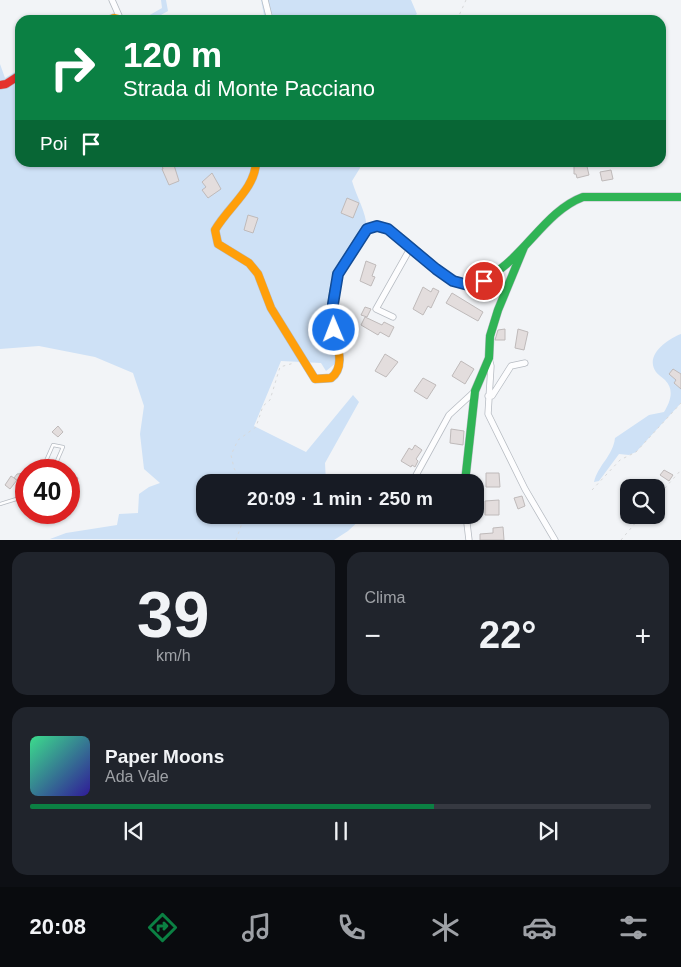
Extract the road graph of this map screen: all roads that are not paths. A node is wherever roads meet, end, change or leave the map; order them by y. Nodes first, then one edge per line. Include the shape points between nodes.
1 (112, 0) edge
2 (265, 0) edge
3 (120, 15) edge
4 (269, 15) edge
5 (15, 78) edge
6 (0, 85) edge
7 (256, 167) edge
8 (681, 196) edge
9 (526, 244) junction
10 (411, 247) junction
11 (392, 317) dead end
12 (489, 358) junction
13 (525, 362) dead end
14 (475, 391) junction
15 (488, 396) junction
16 (47, 459) edge
17 (58, 459) edge
18 (417, 474) edge
19 (466, 474) edge
20 (15, 499) edge
21 (0, 504) edge
22 (467, 524) edge
23 (469, 540) edge
24 (555, 540) edge

1 - 3 street
2 - 4 street
5 - 6 street
7 - 10 street via 257,174 250,187 228,210 215,230 218,244 249,263 258,274 270,308 315,379 326,380 337,371 341,352 334,330 333,304 338,274 367,229 377,226 388,229
8 - 9 street via 583,197 569,202
9 - 10 street via 484,281 468,285 453,281
9 - 12 street via 498,310 490,336
10 - 11 street via 376,308
12 - 14 street
12 - 15 street
13 - 15 street via 511,366 492,396
14 - 18 street via 449,415
14 - 19 street
15 - 24 street via 488,414 493,427
16 - 17 lane via 53,445 60,445 63,447
20 - 21 lane
22 - 23 street

